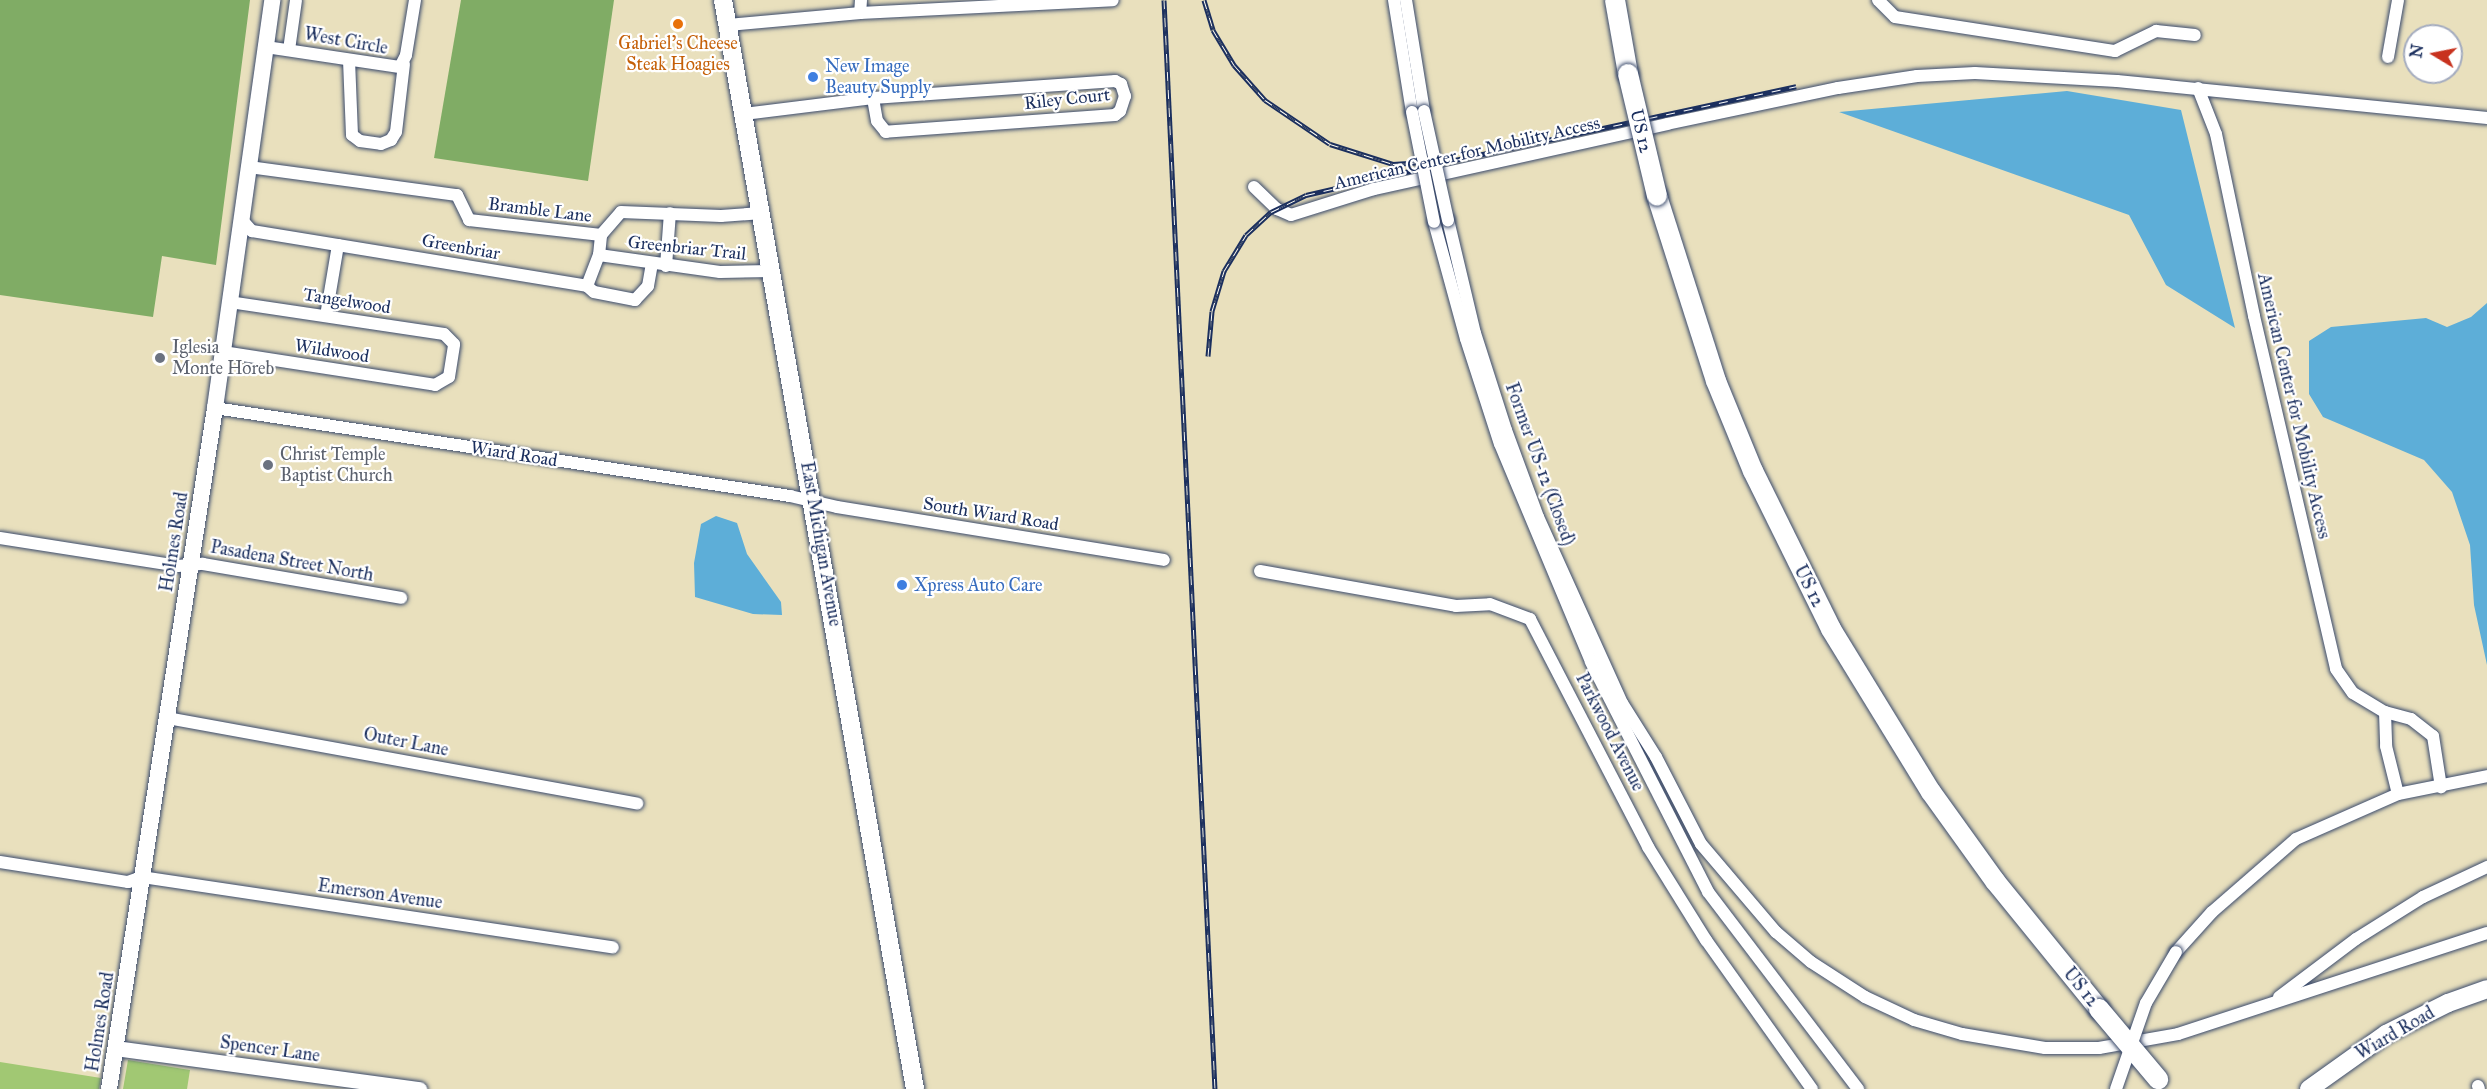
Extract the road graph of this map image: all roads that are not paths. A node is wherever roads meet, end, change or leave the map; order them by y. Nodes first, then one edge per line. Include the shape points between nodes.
1 (272, 0) edge
2 (296, 0) edge
3 (415, 0) edge
4 (723, 0) edge
5 (861, 0) edge
6 (1113, 0) edge
7 (1394, 0) edge
8 (1406, 0) edge
9 (1615, 0) edge
10 (1878, 0) edge
11 (2398, 0) edge
12 (860, 14) junction
13 (728, 25) junction
14 (2195, 36) dead end
15 (266, 47) junction
16 (289, 50) junction
17 (2388, 57) dead end
18 (349, 60) junction
19 (404, 64) junction
20 (2198, 88) junction
21 (873, 98) junction
22 (1418, 112) junction
23 (744, 114) junction
24 (2487, 118) edge
25 (249, 167) junction
26 (1254, 187) dead end
27 (670, 213) junction
28 (762, 213) junction
29 (242, 220) junction
30 (601, 235) junction
31 (338, 244) junction
32 (599, 255) junction
33 (652, 263) junction
34 (666, 266) junction
35 (772, 271) junction
36 (587, 286) junction
37 (230, 302) junction
38 (326, 316) junction
39 (223, 352) junction
40 (435, 385) joint
41 (215, 408) junction
42 (813, 500) junction
43 (0, 538) edge
44 (1164, 560) dead end
45 (190, 563) junction
46 (1260, 571) dead end
47 (400, 598) dead end
48 (2385, 712) junction
49 (167, 718) junction
50 (2487, 776) edge
51 (2441, 786) junction
52 (2398, 794) junction
53 (637, 803) dead end
54 (0, 862) edge
55 (2487, 867) edge
56 (142, 877) junction
57 (2487, 933) edge
58 (613, 947) dead end
59 (2487, 989) edge
60 (2271, 1003) junction
61 (116, 1048) junction
62 (2162, 1084) edge
63 (109, 1089) edge
64 (419, 1089) edge
65 (915, 1089) edge
66 (1812, 1089) edge
67 (1858, 1089) edge
68 (2116, 1089) edge
69 (2309, 1089) edge

1 - 15 main road, Holmes Road
2 - 16 street, West Circle
3 - 19 street, West Circle
4 - 13 main road, East Michigan Avenue
5 - 12 street
6 - 12 street
7 - 22 street
8 - 22 street
9 - 62 highway, US 12 / US 12, bridge via 1657,196 1716,381 1753,471 1831,629 1931,792 1995,881
10 - 14 street via 1895,17 2115,51 2156,31
11 - 17 street
12 - 13 street
13 - 23 main road, East Michigan Avenue
15 - 16 street, West Circle
15 - 25 main road, Holmes Road
16 - 18 street, West Circle
18 - 19 street, West Circle via 392,67
18 - 19 street via 352,135 360,141 381,144 396,132
20 - 24 street, American Center for Mobility Access
20 - 26 street, American Center for Mobility Access via 1975,73 1917,76 1838,88 1667,124 1374,189 1291,214 1276,209
20 - 48 street, American Center for Mobility Access via 2216,134 2336,669 2353,693
21 - 21 street, Riley Court via 1115,81 1121,84 1125,96 1115,115 886,132 877,121
21 - 23 street, Riley Court
22 - 60 street, Former US-12 (Closed), bridge via 1475,333 1510,441 1573,600 1627,711 1701,843 1776,932 1811,962 1865,997 1914,1020 1962,1034 2045,1048 2098,1048 2178,1034
22 - 67 street, bridge via 1434,222 1466,339 1500,444 1591,662 1708,892
23 - 28 main road, East Michigan Avenue
25 - 29 main road, Holmes Road
25 - 30 street, Bramble Lane via 457,195 470,220
27 - 28 street, Bramble Lane
27 - 30 street, Bramble Lane via 621,213
27 - 34 street
28 - 35 main road, East Michigan Avenue
29 - 31 street, Greenbriar via 252,231
29 - 37 main road, Holmes Road
30 - 32 street
31 - 36 street, Greenbriar
31 - 38 street
32 - 33 street, Greenbriar Trail
32 - 36 street
33 - 34 street, Greenbriar Trail
33 - 36 street, Greenbriar via 648,286 635,300
34 - 35 street, Greenbriar Trail via 720,272
35 - 42 main road, East Michigan Avenue
37 - 38 street, Tangelwood
37 - 39 main road, Holmes Road
38 - 40 street, Tangelwood via 444,334 454,344 448,377
39 - 40 street, Wildwood
39 - 41 main road, Holmes Road
41 - 42 street, Wiard Road
41 - 45 main road, Holmes Road
42 - 44 street, South Wiard Road
42 - 65 main road, East Michigan Avenue
43 - 45 street, Pasadena Street North via 178,566
45 - 47 street, Pasadena Street North
45 - 49 main road, Holmes Road
46 - 66 street, Parkwood Avenue via 1456,606 1490,604 1530,619 1648,847 1706,940
48 - 51 street, American Center for Mobility Access via 2411,720 2433,736
48 - 52 street via 2386,746
49 - 53 street, Outer Lane
49 - 56 main road, Holmes Road
50 - 51 street
51 - 52 street
52 - 68 street, bridge via 2296,839 2212,912 2176,952 2146,1003
54 - 56 street, Emerson Avenue via 128,882
55 - 60 street via 2423,897 2356,939
56 - 58 street, Emerson Avenue
56 - 61 main road, Holmes Road
57 - 60 street, Former US-12 (Closed)
59 - 69 main road, Wiard Road via 2438,1007 2386,1034
61 - 63 main road, Holmes Road
61 - 64 street, Spencer Lane

